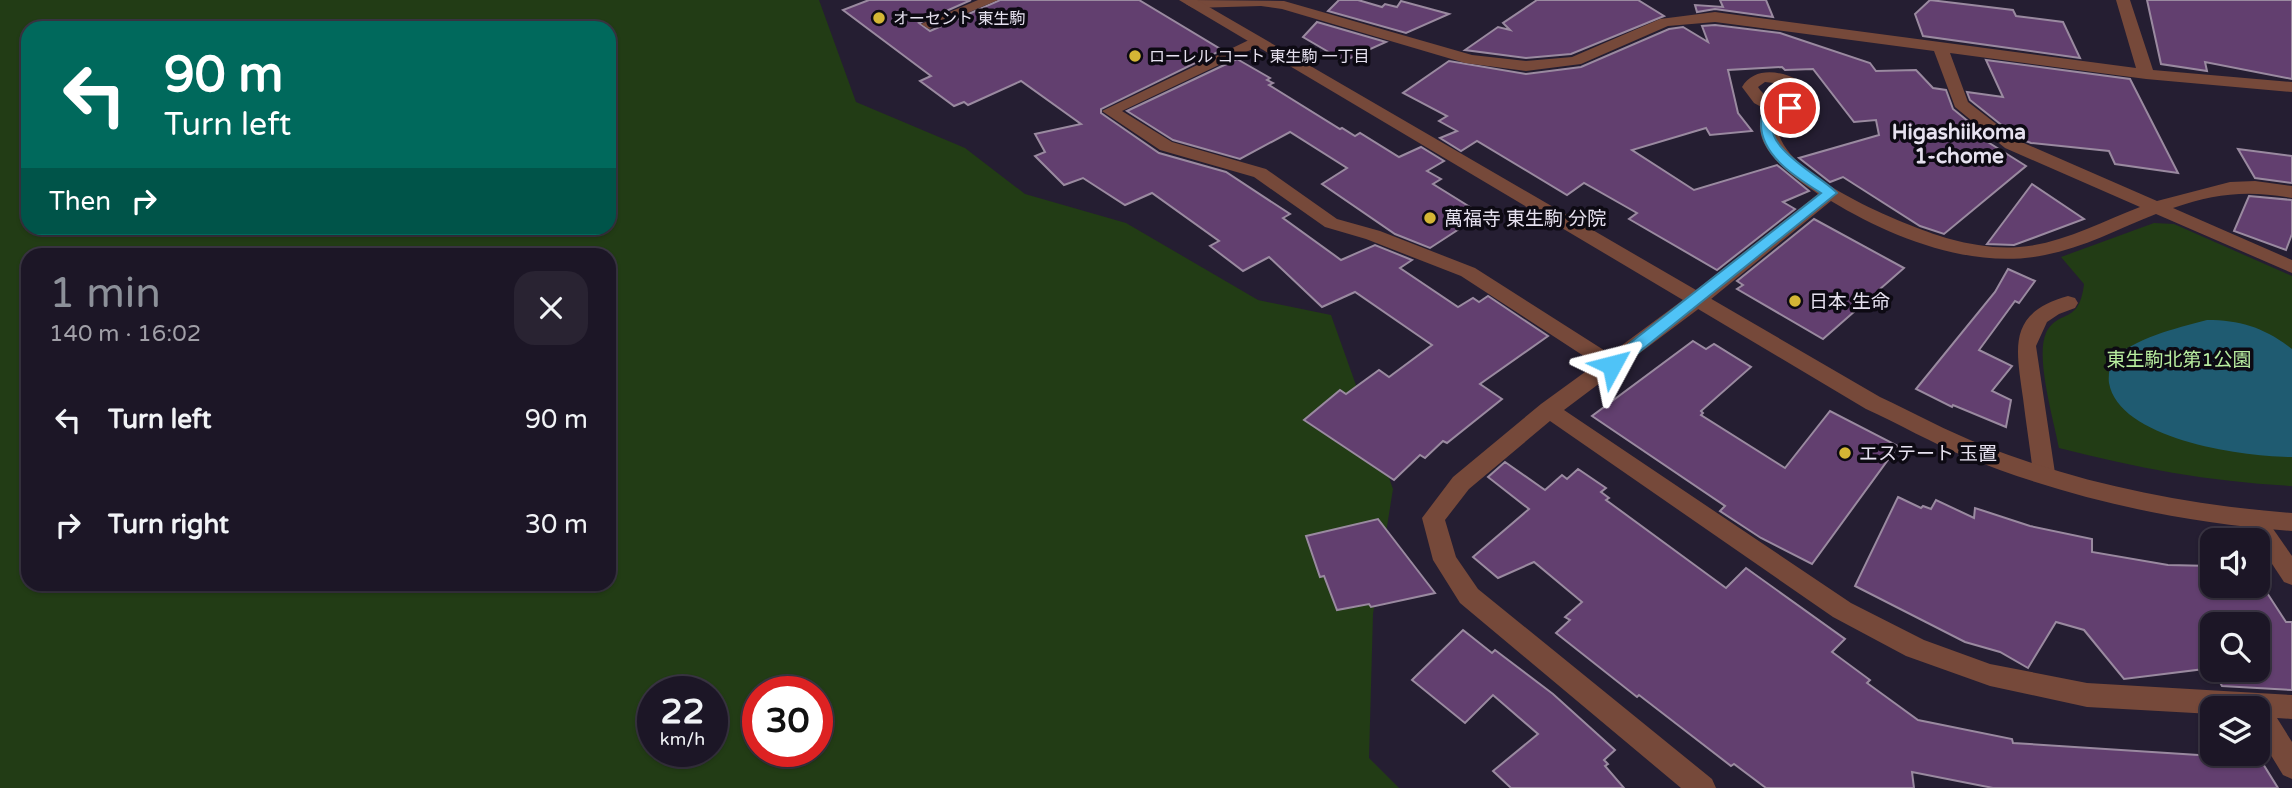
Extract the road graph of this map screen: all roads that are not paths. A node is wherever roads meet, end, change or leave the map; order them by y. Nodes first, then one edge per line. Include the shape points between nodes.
1 (990, 0) edge
2 (2123, 0) edge
3 (1190, 2) edge
4 (929, 24) dead end
5 (1256, 42) junction
6 (1940, 47) junction
7 (2146, 74) junction
8 (2292, 87) edge
9 (1775, 106) dead end
10 (2292, 192) edge
11 (1830, 193) junction
12 (2157, 209) junction
13 (2292, 267) edge
14 (1698, 299) junction
15 (2068, 303) dead end
16 (1612, 365) junction
17 (1549, 410) junction
18 (2043, 473) junction
19 (2254, 520) junction
20 (2292, 522) edge
21 (2292, 575) edge
22 (2200, 704) edge
23 (2292, 707) edge
24 (2270, 708) edge
25 (2270, 731) edge
26 (2292, 766) edge
27 (1702, 788) edge

1 - 4 street
2 - 7 street
3 - 5 street
3 - 6 street via 1284,5 1471,60 1526,66 1575,61 1665,22 1715,17
5 - 14 street
5 - 16 street via 1110,111 1166,146 1260,173 1331,223 1468,272
6 - 7 street
6 - 12 street via 1961,104 2011,144
7 - 8 street
9 - 11 street via 1767,116 1767,132 1778,153
10 - 12 street via 2255,186 2213,191
11 - 12 street via 1934,241 2006,254 2044,250
11 - 14 street
12 - 13 street
14 - 16 street
14 - 18 street via 1873,402 1975,451
15 - 18 street via 2050,308 2032,326 2026,346
16 - 17 street
17 - 22 street via 1842,610 1915,648 1990,675 2087,695
17 - 27 street via 1461,483 1433,518 1445,560 1469,596
18 - 19 street via 2119,497
19 - 20 street
19 - 21 street
23 - 24 street
25 - 26 street

